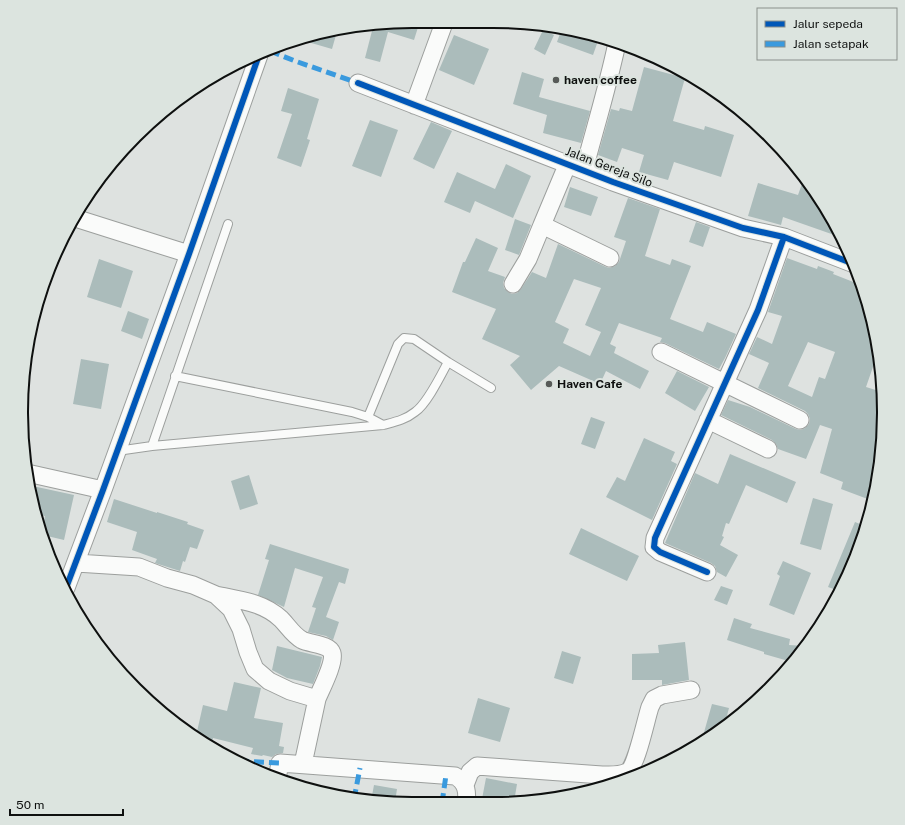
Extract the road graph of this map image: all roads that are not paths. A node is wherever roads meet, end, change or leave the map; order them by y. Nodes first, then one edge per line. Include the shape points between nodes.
1 (442, 28) edge
2 (616, 48) edge
3 (257, 61) edge
4 (358, 83) dead end
5 (414, 105) junction
6 (568, 163) junction
7 (584, 170) junction
8 (80, 220) edge
9 (228, 224) dead end
10 (542, 225) junction
11 (784, 237) junction
12 (189, 254) junction
13 (610, 258) dead end
14 (846, 261) edge
15 (513, 284) dead end
16 (661, 352) dead end
17 (448, 362) junction
18 (175, 376) junction
19 (725, 384) junction
20 (491, 388) dead end
21 (368, 417) junction
22 (708, 420) junction
23 (800, 420) dead end
24 (383, 426) junction
25 (152, 446) junction
26 (768, 448) dead end
27 (115, 455) junction
28 (33, 474) edge
29 (106, 483) junction
30 (76, 563) junction
31 (707, 572) dead end
32 (68, 583) edge
33 (216, 595) junction
34 (691, 690) dead end
35 (317, 699) junction
36 (303, 764) junction
37 (279, 773) edge
38 (466, 785) junction
39 (467, 797) edge

1 - 5 street
2 - 7 street
3 - 12 street
4 - 5 street, Jalan Gereja Silo
5 - 6 street, Jalan Gereja Silo
6 - 7 street, Jalan Gereja Silo
6 - 10 street
7 - 11 street, Jalan Gereja Silo via 743,228
8 - 12 street
9 - 18 lane
10 - 13 street
10 - 15 street via 528,259
11 - 14 street, Jalan Gereja Silo
11 - 19 street via 758,310
12 - 27 street
16 - 19 street
17 - 20 lane
17 - 21 lane via 414,339 404,338 398,344
17 - 24 lane via 431,393 416,412 403,420
18 - 21 lane
18 - 25 lane
19 - 22 street
19 - 23 street
21 - 24 lane
22 - 26 street
22 - 31 street via 655,538 654,547
24 - 25 lane
25 - 27 lane
27 - 29 street
28 - 29 street
29 - 30 street
30 - 32 street
30 - 33 street via 139,567
33 - 35 street via 231,609 255,669 269,681
33 - 35 street via 262,606 301,639 310,644 327,647 332,652 333,661
34 - 38 street via 654,699 634,764 628,772 602,775 477,766 470,772
35 - 36 street
36 - 37 street via 280,763
36 - 38 street via 455,776
38 - 39 street

